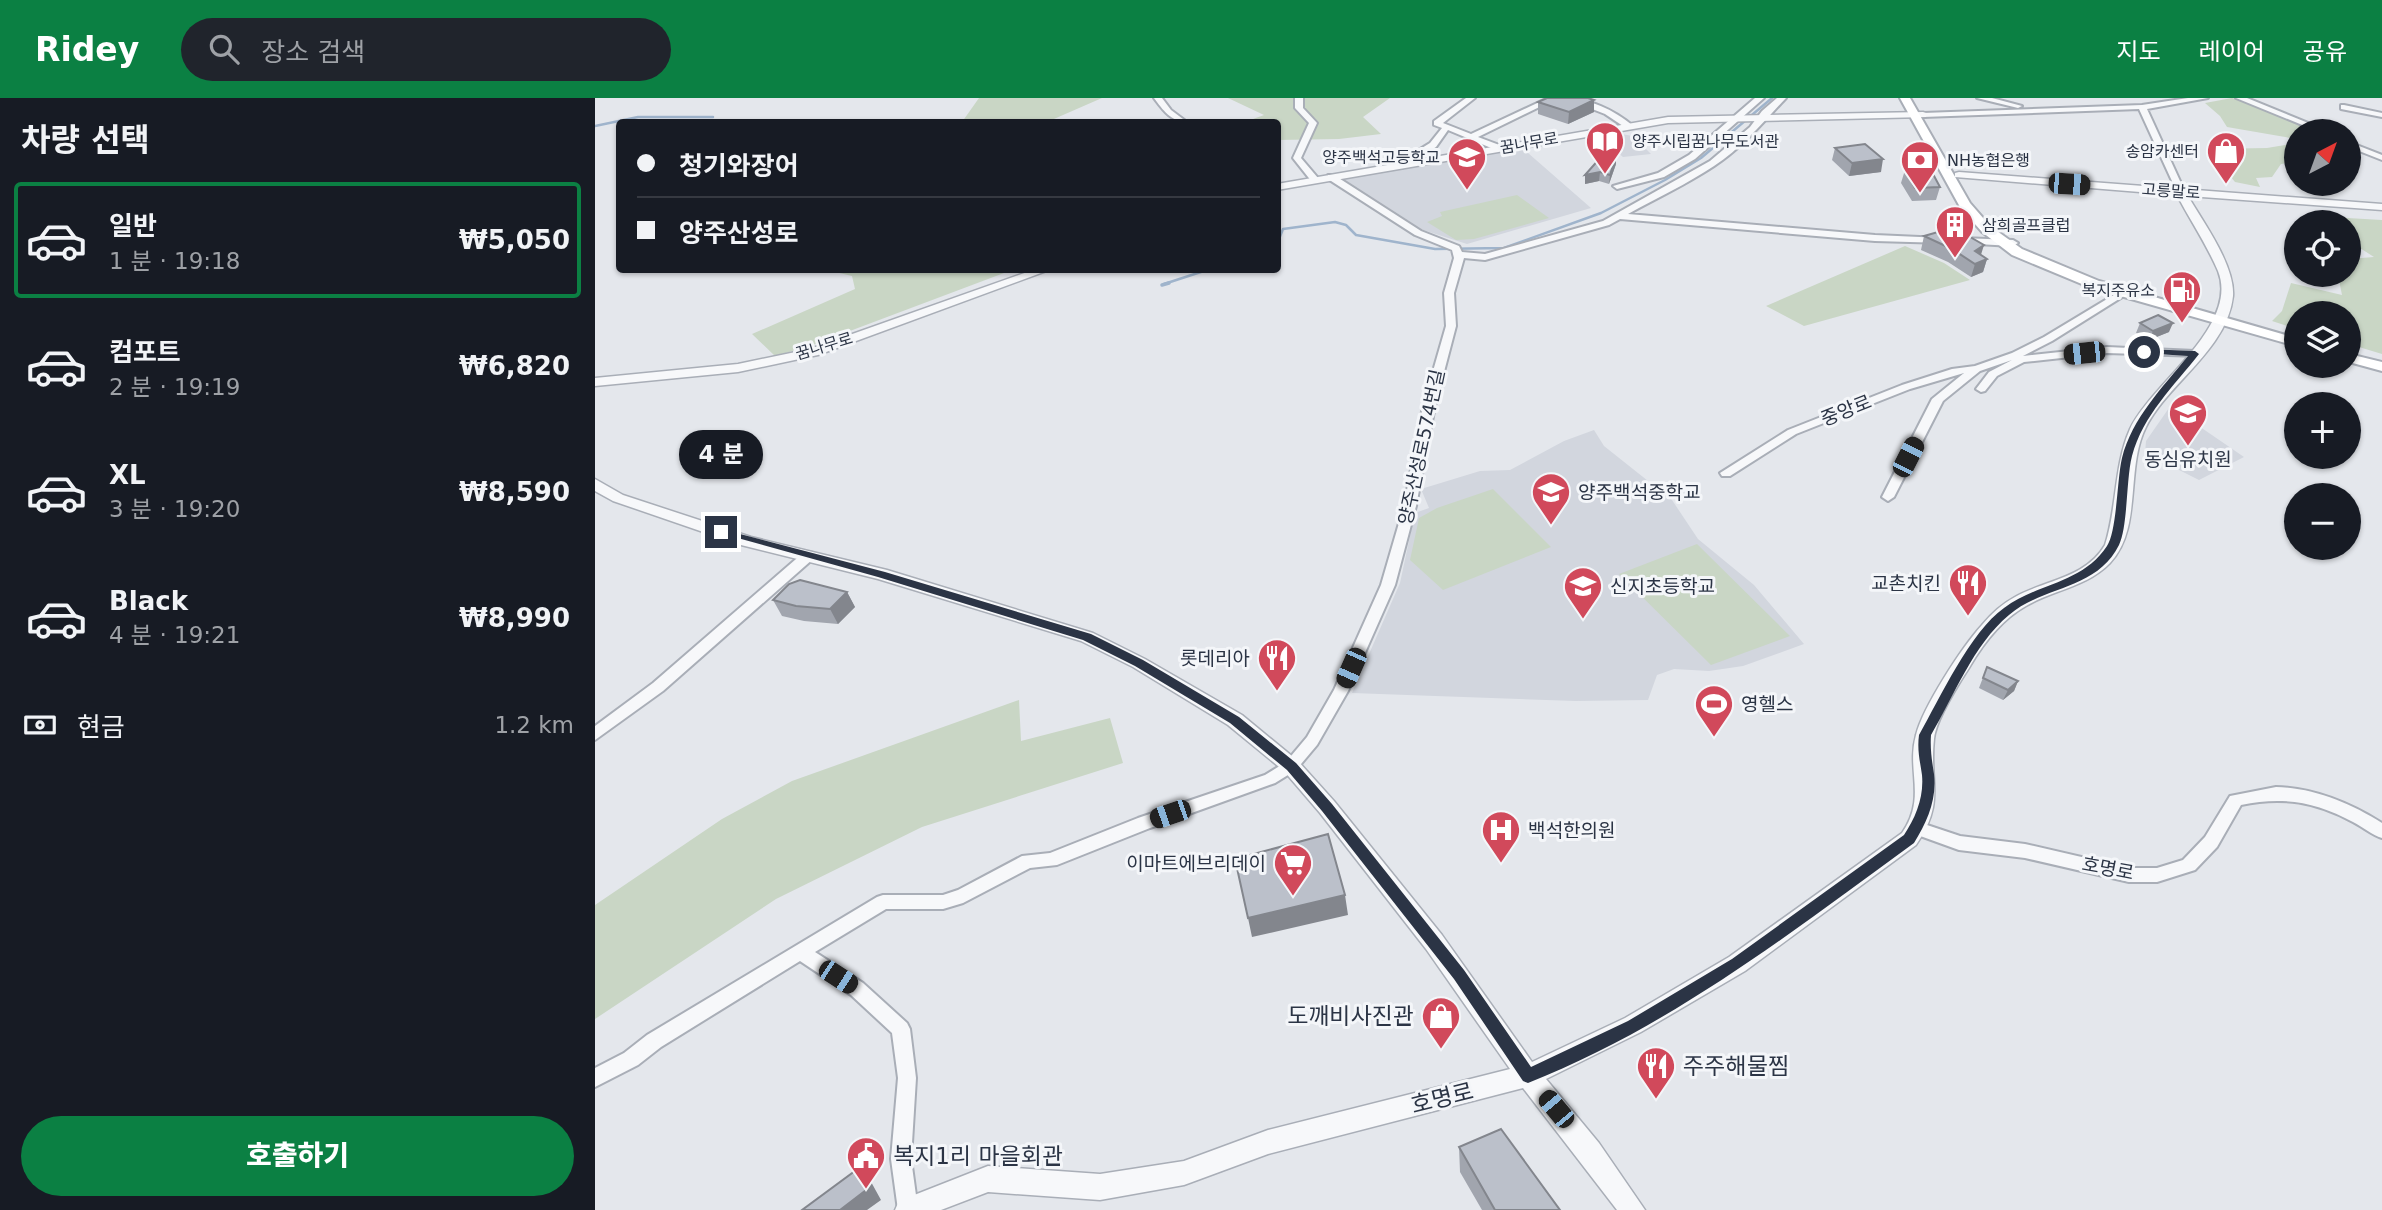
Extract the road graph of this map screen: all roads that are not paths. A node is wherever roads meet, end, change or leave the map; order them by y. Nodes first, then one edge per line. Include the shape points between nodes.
1 (1158, 98) edge
2 (1299, 98) edge
3 (1471, 98) edge
4 (1554, 98) edge
5 (1568, 98) edge
6 (1760, 98) edge
7 (1782, 98) edge
8 (1905, 98) edge
9 (1914, 98) edge
10 (1981, 98) edge
11 (2204, 98) edge
12 (2240, 98) edge
13 (2142, 107) junction
14 (2344, 107) dead end
15 (2033, 111) junction
16 (1918, 115) junction
17 (2382, 115) edge
18 (1763, 118) junction
19 (1178, 119) edge
20 (1739, 119) junction
21 (2293, 119) edge
22 (1629, 126) junction
23 (1446, 128) junction
24 (1470, 137) junction
25 (1499, 148) junction
26 (2361, 149) edge
27 (2382, 158) edge
28 (1399, 166) junction
29 (1959, 175) junction
30 (1331, 177) junction
31 (1315, 180) junction
32 (1281, 186) edge
33 (1616, 187) dead end
34 (2181, 192) junction
35 (2382, 207) edge
36 (1619, 216) junction
37 (2008, 243) junction
38 (1457, 252) junction
39 (1035, 273) edge
40 (2128, 291) junction
41 (2222, 319) junction
42 (2284, 337) edge
43 (2284, 339) edge
44 (2196, 352) junction
45 (2361, 359) edge
46 (2382, 365) edge
47 (1976, 369) junction
48 (595, 382) edge
49 (1982, 389) dead end
50 (1726, 473) dead end
51 (595, 484) edge
52 (1888, 497) dead end
53 (808, 556) junction
54 (595, 734) edge
55 (1291, 766) junction
56 (1918, 828) junction
57 (2382, 832) edge
58 (800, 952) junction
59 (1528, 1076) junction
60 (595, 1077) edge
61 (908, 1210) edge
62 (1632, 1210) edge

1 - 19 street
2 - 31 street via 1299,108 1313,124 1297,158
3 - 23 street via 1437,123
4 - 24 street
5 - 22 street via 1608,112
6 - 20 street
7 - 18 street
8 - 16 main road
9 - 16 main road
10 - 15 street
11 - 13 street
12 - 21 street
13 - 15 street
13 - 34 street
14 - 17 street
15 - 16 street
16 - 18 street
16 - 29 main road
16 - 37 main road via 1964,204
18 - 20 street, 꿈나무로
18 - 36 street via 1713,163
20 - 22 street, 꿈나무로 via 1668,120
20 - 33 street via 1661,176
22 - 25 street, 꿈나무로
23 - 24 street
23 - 28 street via 1433,145
24 - 25 street
25 - 28 street, 꿈나무로
26 - 27 street
28 - 30 street, 꿈나무로
29 - 34 street, 고릉말로
29 - 37 main road via 1981,216
30 - 31 street, 꿈나무로
30 - 38 street
31 - 32 street, 꿈나무로
34 - 35 street, 고릉말로
34 - 41 street via 2225,272 2228,287
36 - 37 street via 1874,238
36 - 38 street via 1485,257
37 - 40 main road
38 - 55 street, 양주산성로574번길 via 1449,293 1451,326 1388,585 1342,689 1312,741
39 - 48 street, 꿈나무로 via 813,352 738,368
40 - 41 main road
40 - 47 street, 중앙로 via 2033,347
41 - 42 main road
41 - 44 street
43 - 44 street via 2231,328 2218,332
44 - 49 street via 2107,350 2022,359 1993,374
44 - 56 street via 2148,411 2133,440 2117,533 2108,555 2073,582 2004,612 1966,659 1925,735 1928,778
45 - 46 main road
47 - 50 street, 중앙로 via 1906,387 1792,432
47 - 52 street, 중앙로 via 1938,399
51 - 53 street via 618,498
53 - 54 street via 658,687
53 - 55 street via 1087,637 1194,694
55 - 58 street via 1270,779 1051,860 1028,861 963,896 943,902 883,902
55 - 59 street via 1434,942
56 - 57 street, 호명로 via 1959,843 2129,875 2157,875 2189,865 2211,842 2236,800 2262,793 2294,792 2321,800
56 - 59 street, 호명로 via 1737,964 1633,1026
58 - 60 street
58 - 61 street via 857,989 901,1029 907,1079 901,1159
59 - 61 street, 호명로 via 1268,1142 1184,1173 1100,1187 988,1179
59 - 62 street

